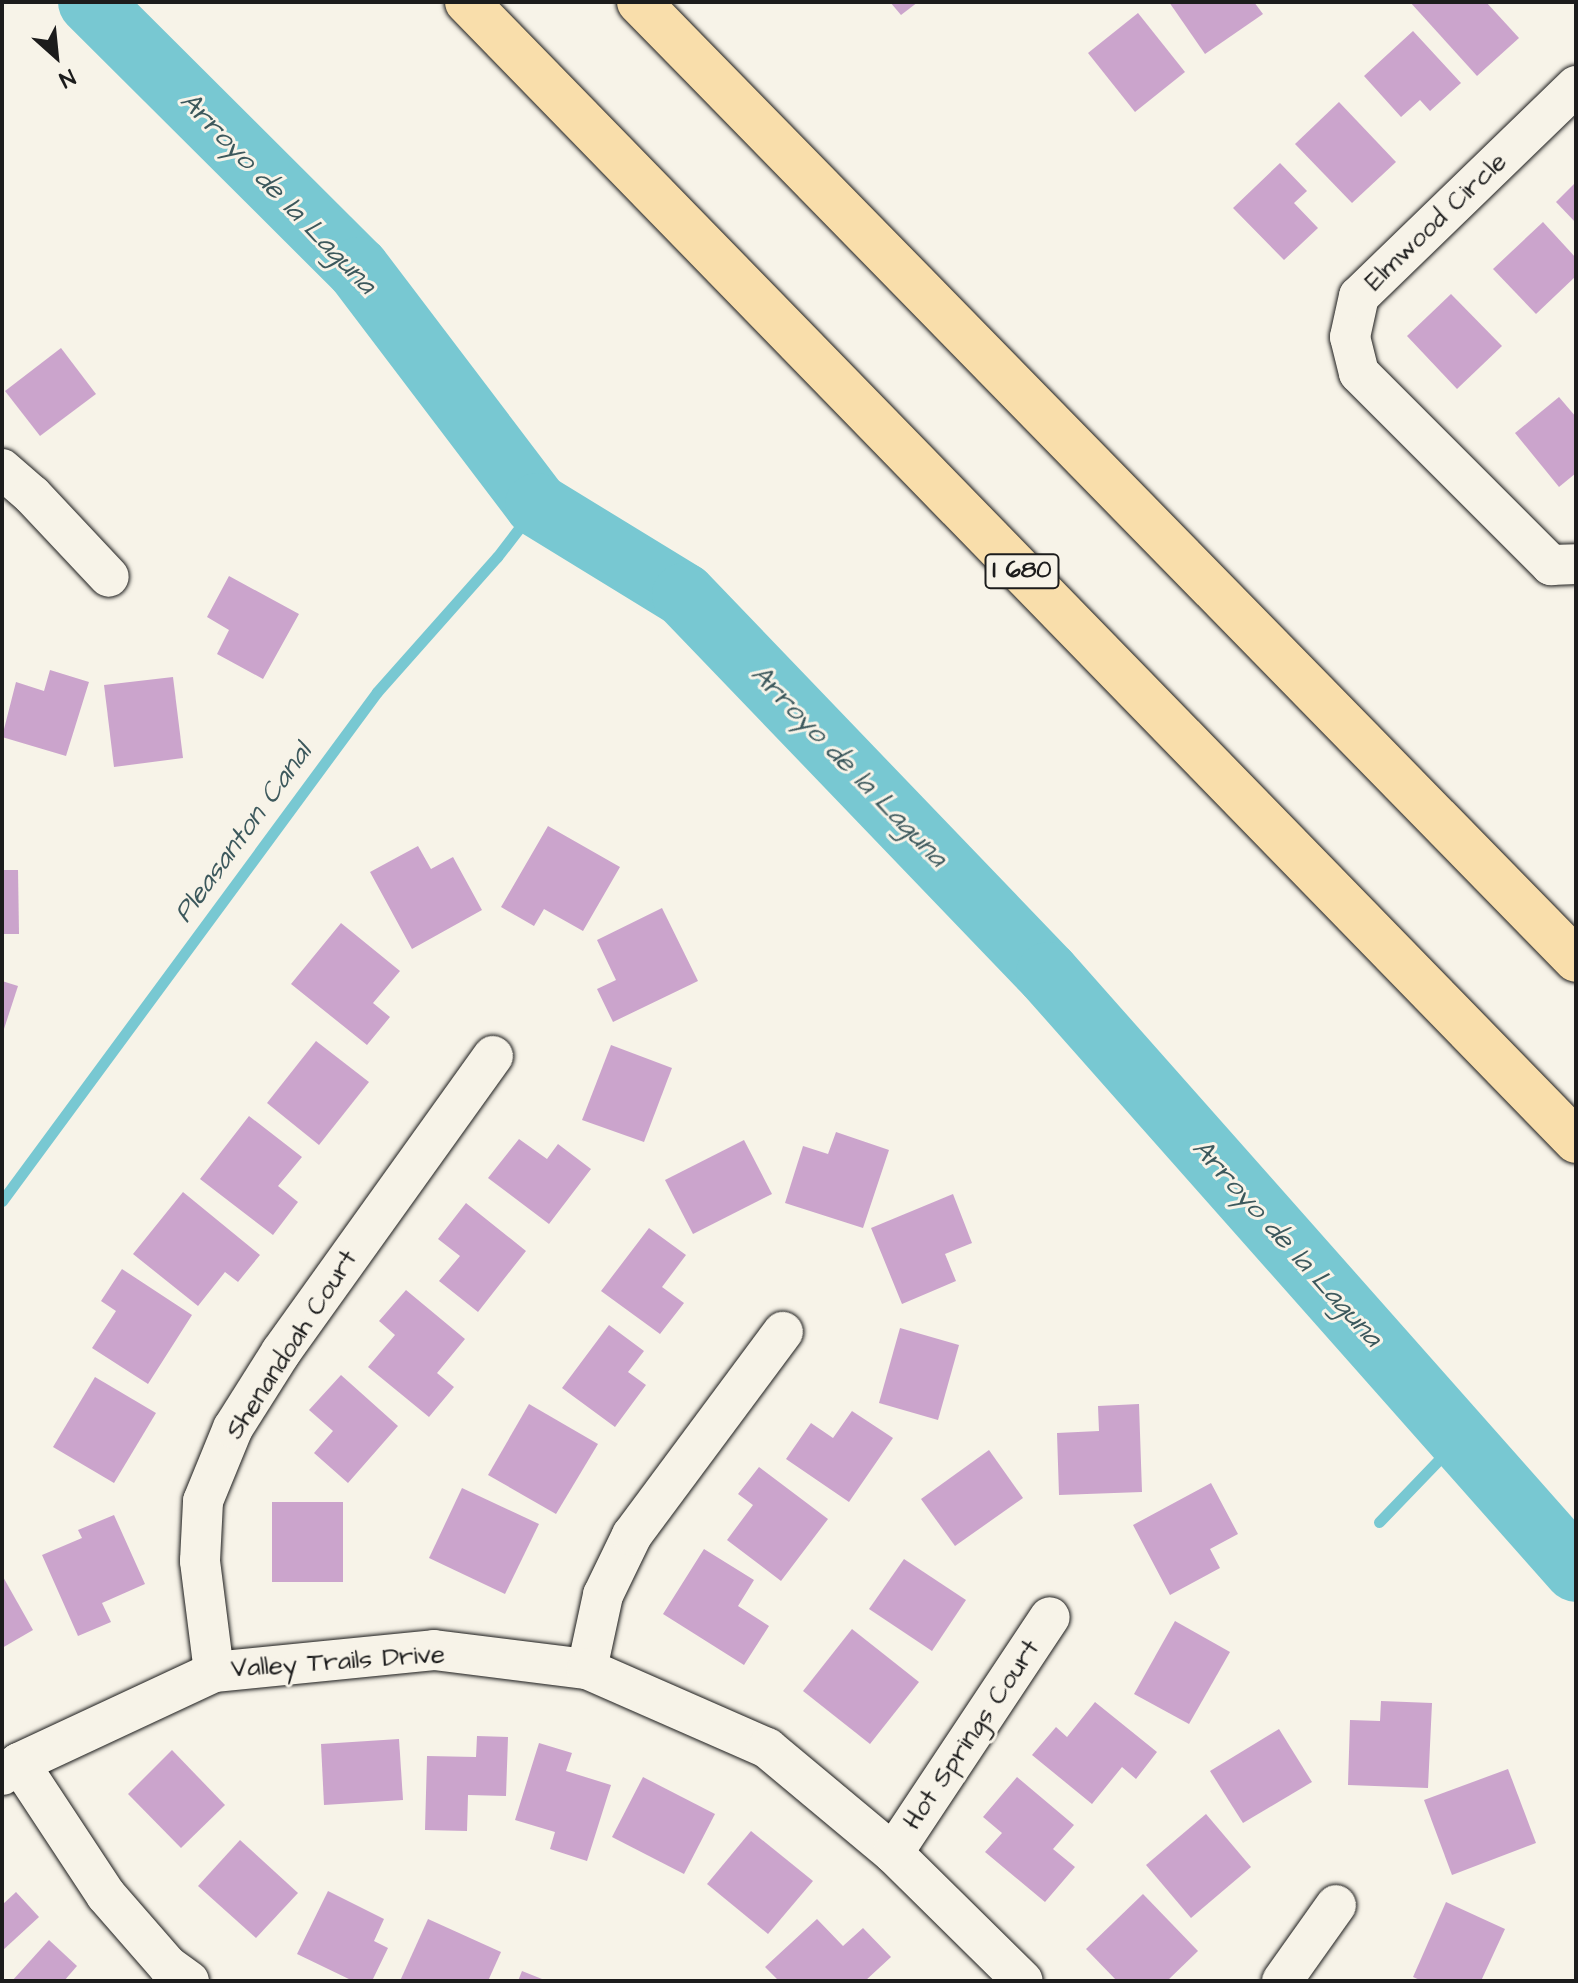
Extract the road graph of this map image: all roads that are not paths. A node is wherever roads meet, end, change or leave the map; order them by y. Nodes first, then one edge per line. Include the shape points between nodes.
1 (467, 2) edge
2 (639, 2) edge
3 (1576, 86) edge
4 (2, 469) edge
5 (1576, 564) edge
6 (109, 577) dead end
7 (1576, 960) edge
8 (493, 1056) dead end
9 (1576, 1141) edge
10 (783, 1332) dead end
11 (1050, 1617) dead end
12 (587, 1669) junction
13 (214, 1672) junction
14 (10, 1769) edge
15 (893, 1853) junction
16 (1336, 1905) dead end
17 (189, 1981) edge
18 (1023, 1981) edge
19 (1282, 1981) edge

1 - 9 highway, I 680
2 - 7 highway
3 - 5 street, Elmwood Circle via 1359,296 1350,337 1359,373 1426,441 1551,565
4 - 6 street
8 - 13 street, Shenandoah Court via 281,1352 233,1428 203,1501 200,1561
10 - 12 street via 632,1535 603,1595
11 - 15 street, Hot Springs Court
12 - 13 street, Valley Trails Drive via 434,1650
12 - 15 street, Valley Trails Drive via 767,1748
13 - 14 street, Valley Trails Drive
14 - 17 street via 106,1895 168,1966
15 - 18 street, Valley Trails Drive
16 - 19 street

